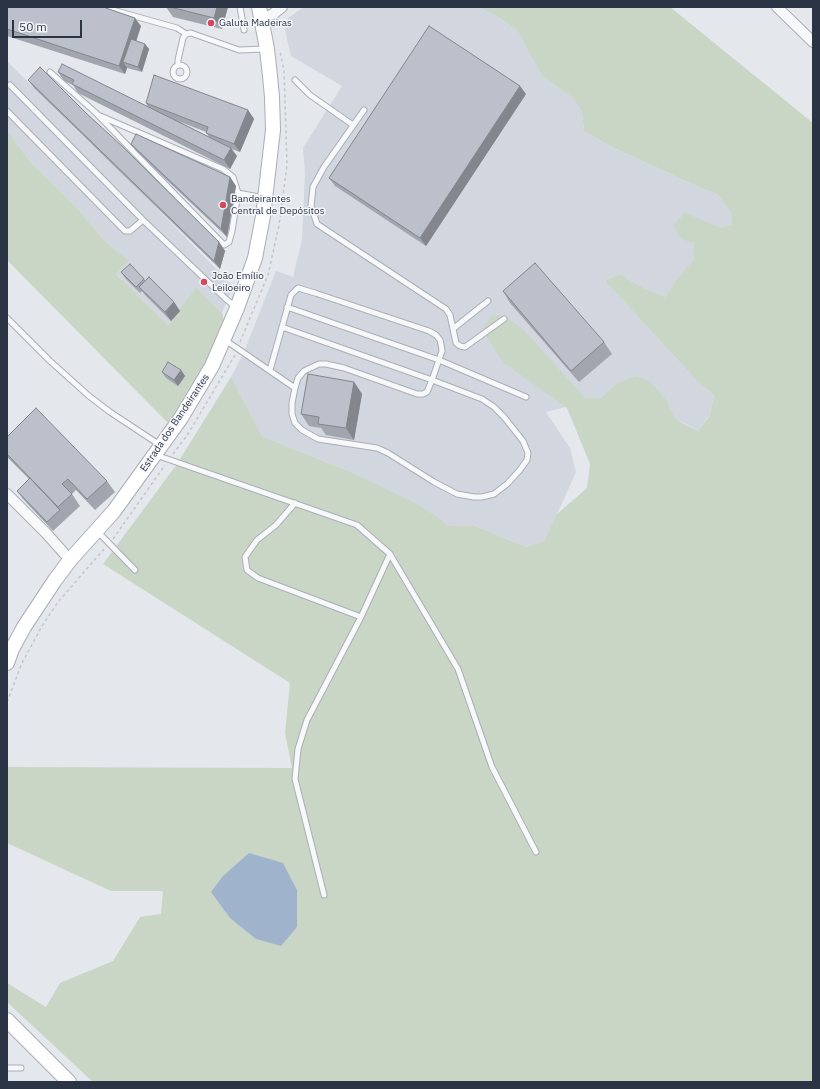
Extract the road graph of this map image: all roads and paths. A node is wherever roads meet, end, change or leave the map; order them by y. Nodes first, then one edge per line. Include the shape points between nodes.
1 (102, 7) edge
2 (240, 7) edge
3 (282, 7) edge
4 (777, 7) edge
5 (260, 13) edge
6 (244, 30) dead end
7 (186, 34) junction
8 (813, 42) edge
9 (273, 50) junction
10 (178, 66) dead end
11 (50, 72) dead end
12 (295, 80) dead end
13 (10, 85) dead end
14 (364, 110) dead end
15 (7, 111) edge
16 (96, 114) junction
17 (353, 125) junction
18 (238, 193) junction
19 (265, 198) junction
20 (144, 220) junction
21 (488, 301) dead end
22 (287, 307) junction
23 (238, 308) junction
24 (7, 318) edge
25 (504, 319) dead end
26 (282, 327) junction
27 (454, 328) junction
28 (224, 339) junction
29 (237, 348) junction
30 (439, 360) junction
31 (270, 370) junction
32 (432, 380) junction
33 (295, 388) junction
34 (526, 397) dead end
35 (158, 450) junction
36 (169, 460) junction
37 (7, 494) edge
38 (295, 503) junction
39 (97, 531) junction
40 (109, 544) junction
41 (390, 554) junction
42 (70, 560) junction
43 (135, 570) dead end
44 (361, 617) junction
45 (7, 663) edge
46 (7, 702) edge
47 (536, 852) dead end
48 (324, 895) dead end
49 (7, 1020) edge
50 (7, 1068) edge
51 (21, 1068) dead end
52 (69, 1082) edge

1 - 7 lane via 177,28
2 - 6 lane
3 - 5 street via 273,14
4 - 8 street
5 - 9 main road, Estrada dos Bandeirantes
7 - 9 lane via 195,34 239,50
7 - 10 lane
9 - 19 main road, Estrada dos Bandeirantes via 273,130
9 - 29 path via 284,70 287,165 280,218 268,275
11 - 16 lane
12 - 17 lane
13 - 20 lane
14 - 17 lane
15 - 20 lane via 125,231 130,231
16 - 18 lane via 223,169 233,177
16 - 18 lane via 224,245 229,242 232,231
17 - 27 lane via 313,187 312,206 317,224 446,309
18 - 19 lane
19 - 23 main road, Estrada dos Bandeirantes via 255,258
20 - 23 lane
21 - 27 lane
22 - 26 lane
22 - 30 lane
22 - 30 lane via 293,292 298,288 429,331 436,335 442,344
23 - 28 main road, Estrada dos Bandeirantes
24 - 35 lane via 90,396
25 - 27 lane via 465,347 456,343
26 - 31 lane
26 - 32 lane
28 - 29 lane
28 - 35 main road, Estrada dos Bandeirantes via 209,372
29 - 31 lane
29 - 36 path via 188,434
30 - 32 lane
30 - 34 lane
31 - 33 lane
32 - 33 lane via 427,392 417,394 344,368 319,364 304,371 298,378
32 - 33 lane via 482,399 494,407 523,441 528,454 527,460 494,494 474,498 457,494 377,448 332,442 310,435 295,424 292,403
35 - 36 lane
35 - 39 main road, Estrada dos Bandeirantes
36 - 38 lane
36 - 40 path
37 - 42 street
38 - 41 lane via 357,525
38 - 44 lane via 276,525 257,540 246,557 247,570 258,578
39 - 40 lane
39 - 42 main road, Estrada dos Bandeirantes
40 - 43 lane
40 - 46 path via 58,602 42,626 22,663
41 - 44 lane
41 - 47 lane via 458,669 492,767
42 - 45 main road, Estrada dos Bandeirantes via 24,627
44 - 48 lane via 307,720 298,749 295,779
49 - 52 main road
50 - 51 lane

